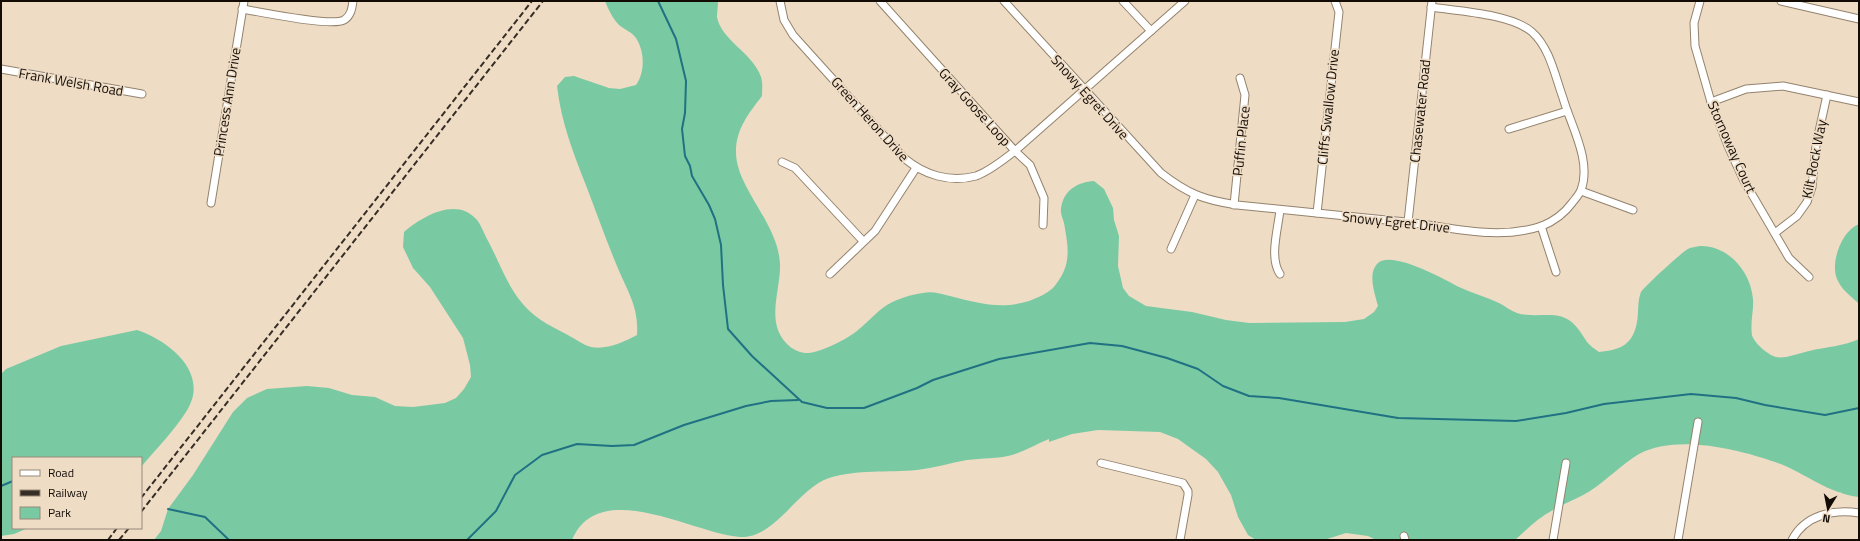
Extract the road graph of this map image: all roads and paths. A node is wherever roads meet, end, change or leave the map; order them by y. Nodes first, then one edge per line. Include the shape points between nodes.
1 (244, 1) edge
2 (353, 1) edge
3 (780, 1) edge
4 (880, 1) edge
5 (1004, 1) edge
6 (1124, 1) edge
7 (1184, 1) edge
8 (1335, 1) edge
9 (1700, 1) edge
10 (1781, 1) edge
11 (1431, 4) edge
12 (242, 10) junction
13 (1859, 19) edge
14 (1151, 31) junction
15 (1, 70) edge
16 (1240, 78) dead end
17 (1084, 90) junction
18 (142, 94) dead end
19 (1827, 95) junction
20 (1711, 102) junction
21 (1859, 102) edge
22 (1567, 111) junction
23 (1509, 129) dead end
24 (1015, 151) junction
25 (782, 162) dead end
26 (916, 168) junction
27 (1581, 191) junction
28 (1195, 195) junction
29 (211, 203) dead end
30 (1234, 205) junction
31 (1280, 210) junction
32 (1633, 210) dead end
33 (1317, 213) junction
34 (1408, 222) junction
35 (1043, 225) dead end
36 (1541, 226) junction
37 (1775, 232) junction
38 (863, 241) junction
39 (1171, 249) dead end
40 (1556, 272) dead end
41 (830, 274) dead end
42 (1280, 274) dead end
43 (1809, 277) dead end
44 (1698, 422) dead end
45 (1101, 463) dead end
46 (1566, 463) dead end
47 (1859, 514) edge
48 (1180, 540) edge
49 (1553, 540) edge
50 (1678, 540) edge
51 (1792, 540) edge

1 - 12 street, Princess Ann Drive
2 - 12 street via 351,12 346,19 339,22
3 - 26 street, Green Heron Drive via 784,20 793,35 904,158
4 - 24 street, Gray Goose Loop
5 - 17 street, Snowy Egret Drive
6 - 14 street
7 - 14 street, Gray Goose Loop
8 - 33 street, Cliffs Swallow Drive via 1339,12
9 - 20 street, Stornoway Court via 1694,23 1695,46
10 - 13 street
11 - 22 street via 1517,23 1532,31 1545,48
11 - 34 street, Chasewater Road
12 - 29 street, Princess Ann Drive
14 - 17 street, Gray Goose Loop
15 - 18 street, Frank Welsh Road
16 - 30 street, Puffin Place via 1245,94
17 - 24 street, Gray Goose Loop
17 - 28 street, Snowy Egret Drive via 1161,173 1174,184
19 - 20 street via 1783,86 1765,86 1746,89
19 - 21 street
19 - 37 street, Kilt Rock Way via 1807,202 1797,216
20 - 37 street, Stornoway Court via 1743,179
22 - 23 street
22 - 27 street via 1583,159
24 - 26 street, Green Heron Drive via 976,176 940,176
24 - 35 street via 1030,165 1042,191
25 - 38 street via 795,168
26 - 38 street via 884,219
27 - 32 street
27 - 36 street, Snowy Egret Drive via 1565,212
28 - 30 street, Snowy Egret Drive via 1213,202
28 - 39 street
30 - 31 street, Snowy Egret Drive
31 - 33 street, Snowy Egret Drive
31 - 42 street via 1275,254 1276,268
33 - 34 street, Snowy Egret Drive
34 - 36 street, Snowy Egret Drive via 1490,233 1512,233
36 - 40 street
37 - 43 street, Stornoway Court via 1789,258
38 - 41 street
44 - 50 street
45 - 48 street via 1183,483 1188,495
46 - 49 street
47 - 51 street via 1840,511 1820,515 1806,523

